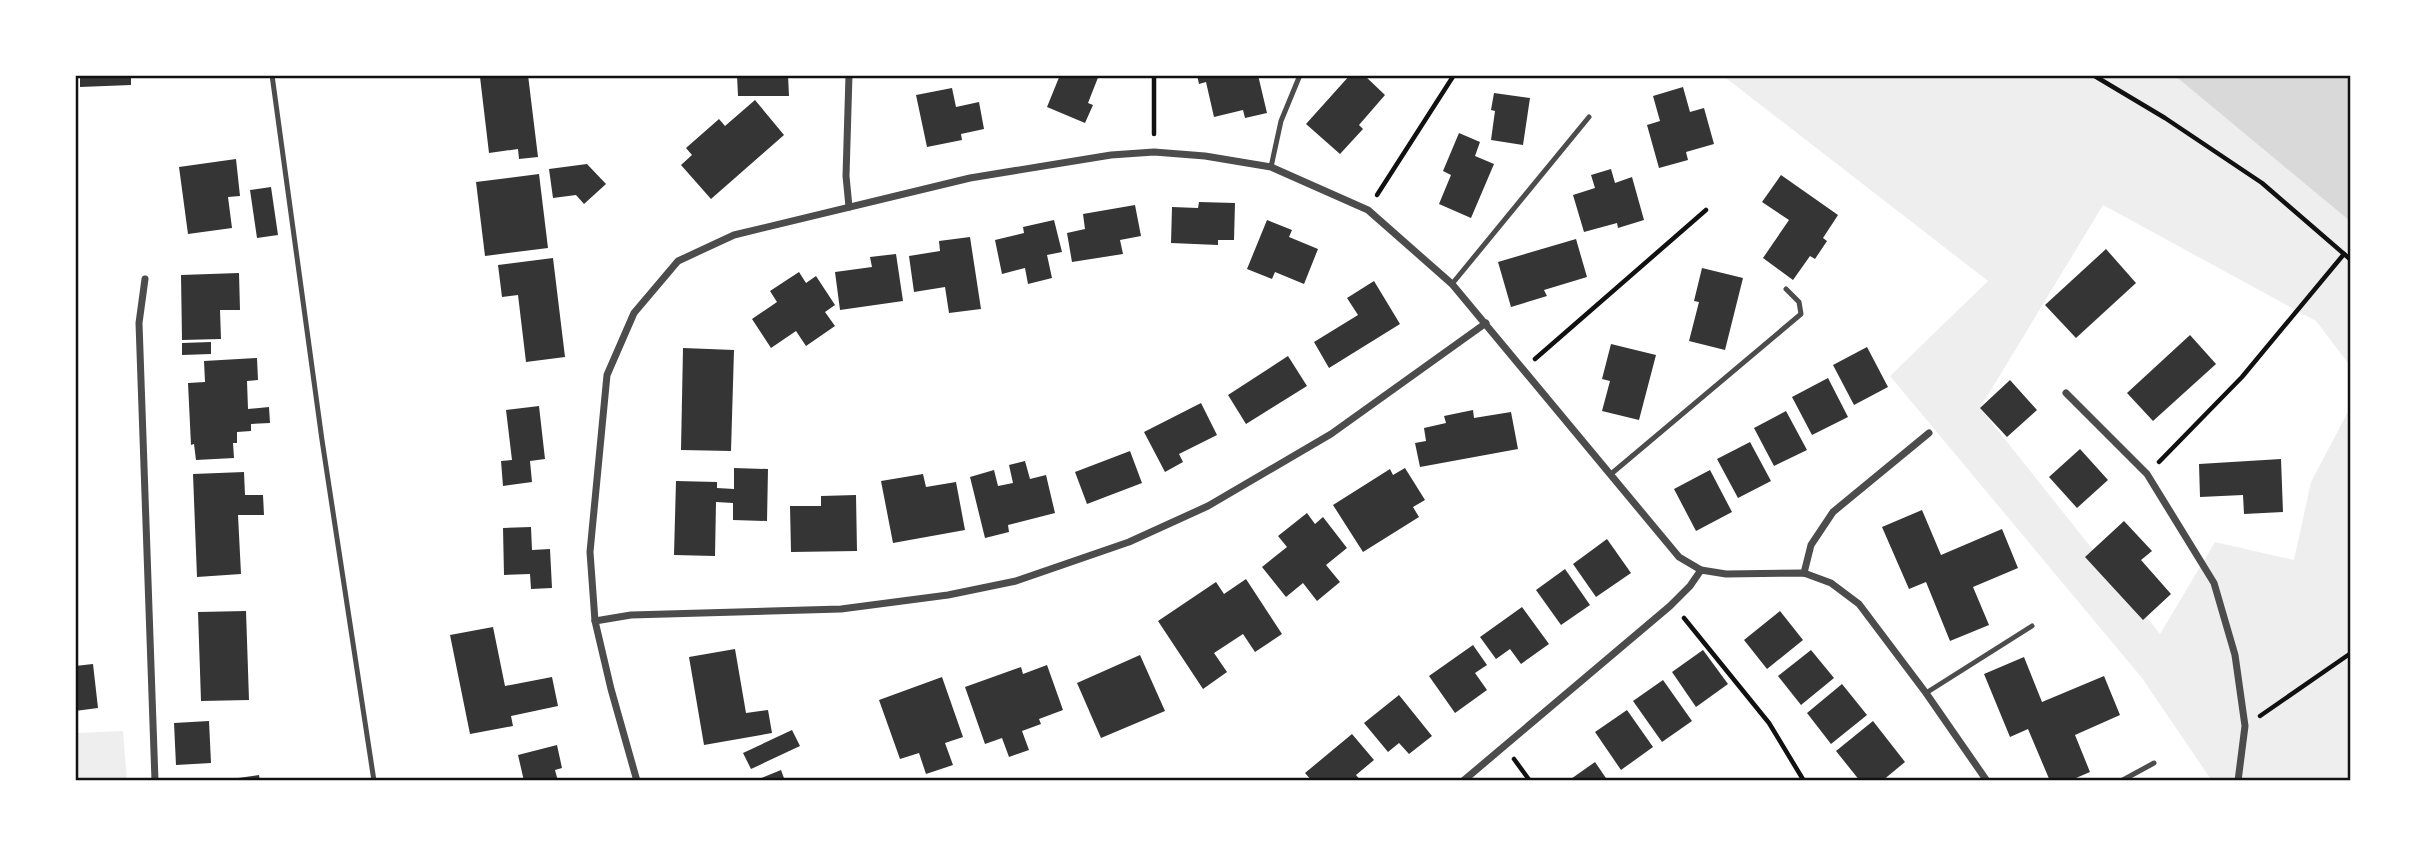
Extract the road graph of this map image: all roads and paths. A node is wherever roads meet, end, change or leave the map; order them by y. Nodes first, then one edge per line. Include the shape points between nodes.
1 (272, 75) edge
2 (849, 75) edge
3 (1154, 75) edge
4 (1300, 75) edge
5 (1454, 75) edge
6 (2092, 75) edge
7 (1589, 117) dead end
8 (1154, 152) junction
9 (1271, 167) junction
10 (849, 207) junction
11 (1368, 210) junction
12 (1706, 210) dead end
13 (2344, 254) junction
14 (2351, 260) edge
15 (145, 279) dead end
16 (1452, 284) junction
17 (1786, 289) dead end
18 (1486, 323) junction
19 (1524, 369) junction
20 (2066, 393) dead end
21 (1929, 433) dead end
22 (1611, 474) junction
23 (2147, 474) junction
24 (1701, 570) junction
25 (1804, 573) junction
26 (1670, 606) junction
27 (595, 621) junction
28 (2032, 626) dead end
29 (2351, 653) edge
30 (1926, 693) junction
31 (2245, 726) junction
32 (1505, 747) junction
33 (2154, 763) dead end
34 (155, 781) edge
35 (374, 781) edge
36 (637, 781) edge
37 (1463, 781) edge
38 (1530, 781) edge
39 (1804, 781) edge
40 (1987, 781) edge
41 (2121, 781) edge
42 (2238, 781) edge

1 - 35 lane
2 - 10 street
3 - 8 path
4 - 9 lane via 1281,121
5 - 11 path
6 - 13 path via 2262,183
7 - 16 lane
8 - 9 street
8 - 10 street via 970,178
9 - 11 street
10 - 27 street via 734,235 686,257 634,313 607,375 590,552
11 - 16 street
12 - 19 path
13 - 14 path
13 - 23 path via 2242,377
15 - 34 street via 139,323
16 - 18 street
17 - 22 lane via 1799,302 1801,314
18 - 19 street
18 - 27 street via 1331,434 1208,506 1129,542 1016,581 841,609 631,615
19 - 22 street
20 - 23 street
21 - 25 street via 1833,513 1811,545
22 - 24 street via 1679,557
23 - 31 street via 2214,583 2235,655
24 - 25 street
24 - 26 street
25 - 30 street via 1831,583 1859,604
26 - 32 street
26 - 39 path via 1769,723
27 - 36 street
28 - 30 lane
29 - 31 path
30 - 40 street
31 - 42 street
32 - 37 street
32 - 38 path
33 - 41 lane

